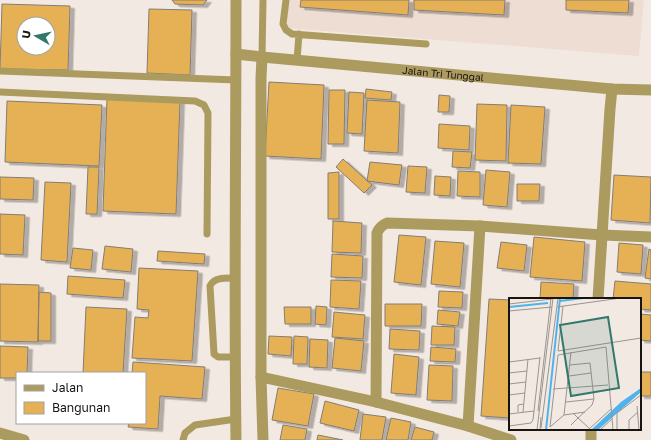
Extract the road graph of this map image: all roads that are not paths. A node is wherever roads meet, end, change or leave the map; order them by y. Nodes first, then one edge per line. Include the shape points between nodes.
1 (236, 0) edge
2 (263, 0) edge
3 (286, 0) edge
4 (299, 34) junction
5 (426, 44) dead end
6 (236, 54) junction
7 (262, 57) junction
8 (297, 60) junction
9 (0, 71) edge
10 (236, 80) junction
11 (612, 89) junction
12 (651, 90) edge
13 (0, 92) edge
14 (480, 226) junction
15 (207, 234) dead end
16 (602, 235) junction
17 (651, 238) edge
18 (235, 278) junction
19 (598, 298) edge
20 (235, 357) junction
21 (261, 377) junction
22 (376, 402) junction
23 (236, 419) junction
24 (468, 426) junction
25 (0, 433) edge
26 (24, 440) edge
27 (183, 440) edge
28 (236, 440) edge
29 (263, 440) edge
30 (511, 440) edge

1 - 6 street
2 - 7 lane
3 - 4 lane via 283,24 292,34
4 - 5 lane
4 - 8 lane
6 - 7 street, Jalan Tri Tunggal
6 - 10 street
7 - 8 street, Jalan Tri Tunggal
7 - 21 street
8 - 11 street, Jalan Tri Tunggal
9 - 10 lane
10 - 18 street
11 - 12 street, Jalan Tri Tunggal
11 - 16 street
13 - 15 lane via 195,101 204,105 208,113
14 - 16 street
14 - 22 street via 387,223 378,230
14 - 24 street
16 - 17 street
16 - 19 street
18 - 20 street
18 - 20 lane via 214,280 210,286 214,354 218,357
20 - 23 street
21 - 22 street
21 - 29 street
22 - 24 street
23 - 27 lane via 195,425 185,432
23 - 28 street
24 - 30 street
25 - 26 street

